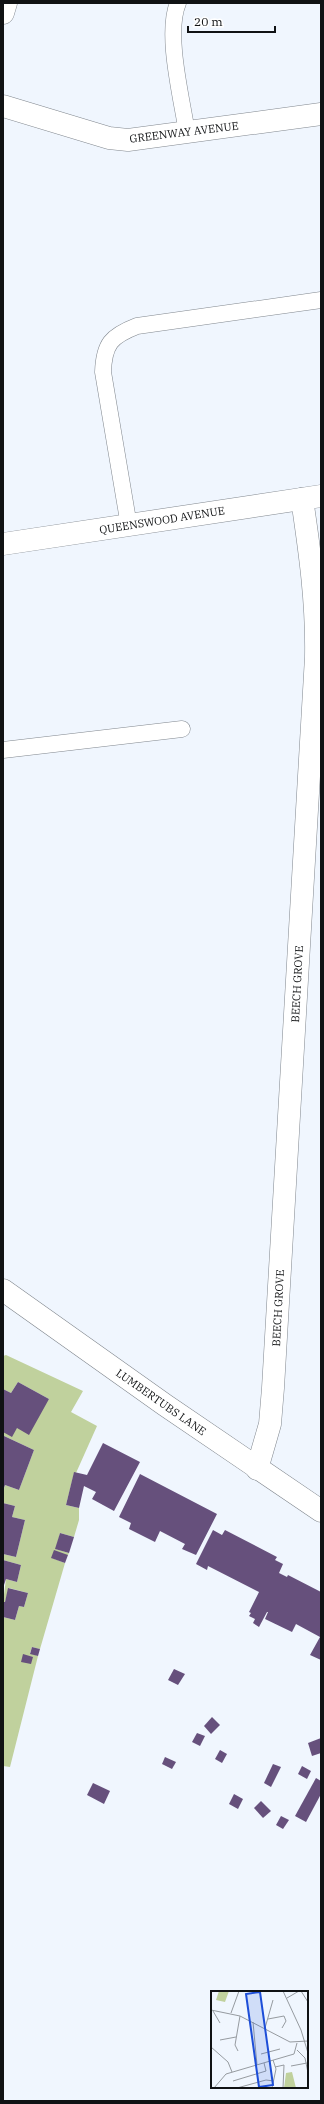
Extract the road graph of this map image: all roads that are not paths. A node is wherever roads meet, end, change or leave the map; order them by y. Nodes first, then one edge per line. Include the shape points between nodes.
1 (6, 3) edge
2 (178, 3) edge
3 (3, 13) edge
4 (3, 106) edge
5 (321, 114) edge
6 (187, 133) junction
7 (321, 300) edge
8 (312, 497) edge
9 (129, 526) junction
10 (3, 544) edge
11 (182, 729) dead end
12 (3, 750) edge
13 (5, 1295) edge
14 (257, 1469) junction
15 (321, 1511) edge

1 - 3 street
2 - 6 lane via 173,27 174,50
4 - 6 street, GREENWAY AVENUE via 109,138 142,140
5 - 6 street, GREENWAY AVENUE
7 - 9 lane via 138,326 120,333 109,342 103,356 103,372
8 - 9 street, QUEENSWOOD AVENUE
8 - 14 street, BEECH GROVE via 316,658 273,1388 270,1424
9 - 10 street, QUEENSWOOD AVENUE
11 - 12 lane
13 - 14 street, LUMBERTUBS LANE
14 - 15 street, LUMBERTUBS LANE

